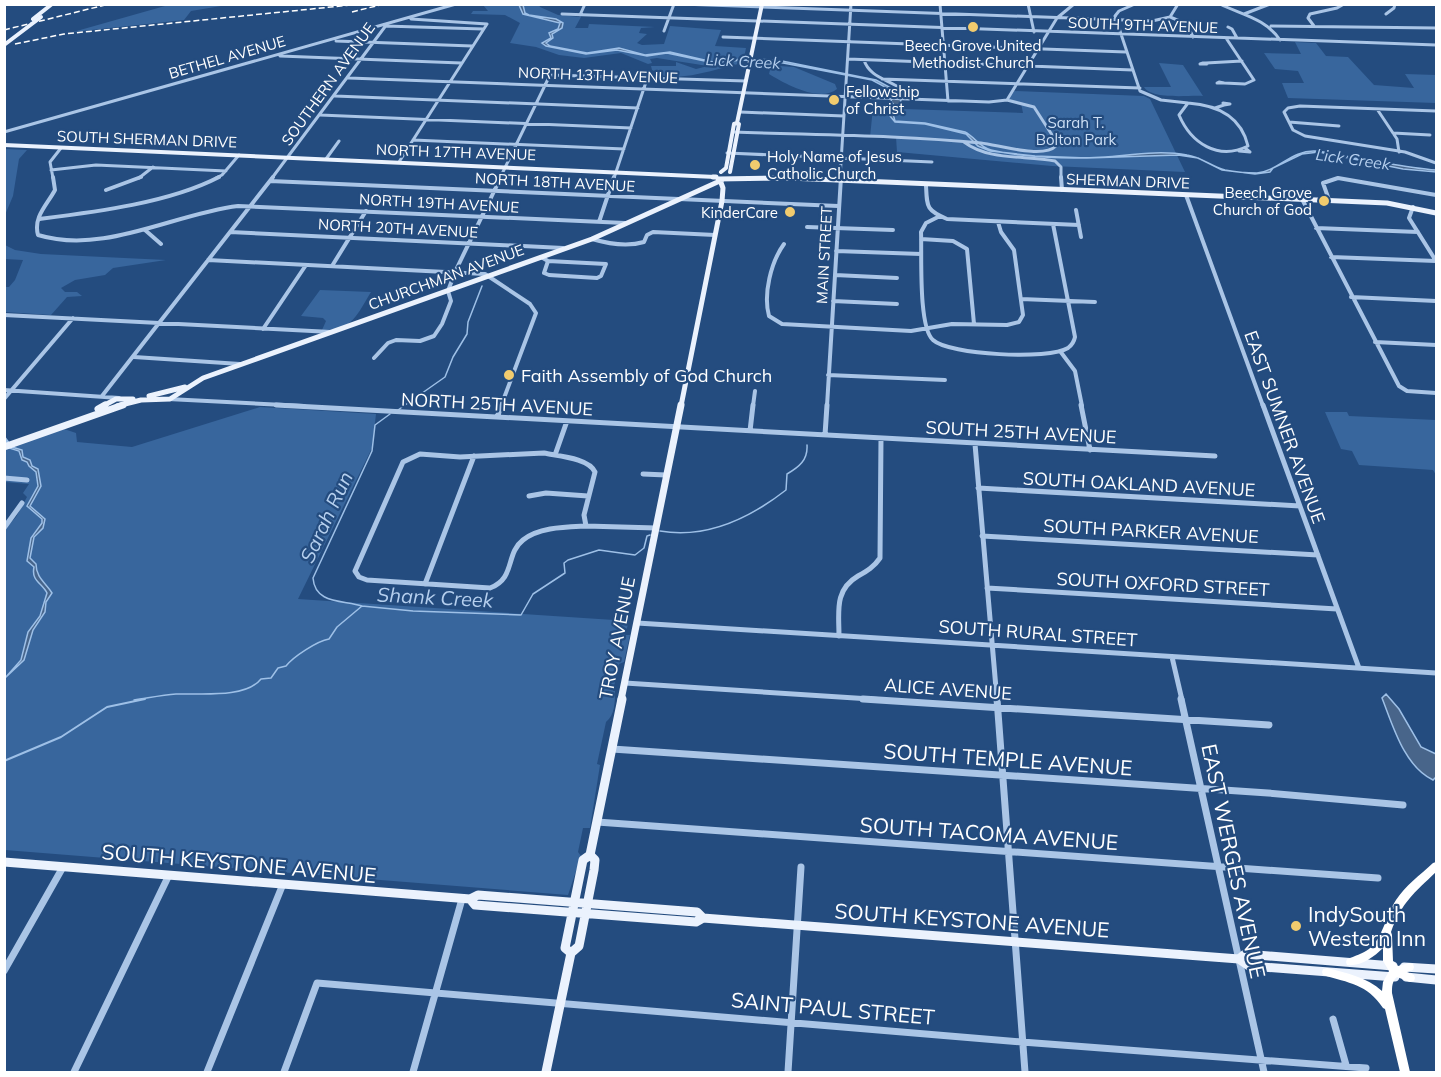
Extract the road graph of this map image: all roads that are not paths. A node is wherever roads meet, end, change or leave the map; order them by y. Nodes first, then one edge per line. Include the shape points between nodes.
1 (52, 4) edge
2 (58, 4) edge
3 (456, 4) edge
4 (585, 4) edge
5 (674, 4) edge
6 (681, 4) edge
7 (851, 4) edge
8 (940, 4) edge
9 (1028, 4) edge
10 (1074, 4) edge
11 (1135, 4) edge
12 (1178, 4) edge
13 (1220, 4) edge
14 (1270, 4) edge
15 (1344, 4) edge
16 (1395, 4) edge
17 (762, 6) edge
18 (851, 10) junction
19 (941, 13) junction
20 (561, 14) dead end
21 (1244, 14) junction
22 (1386, 14) dead end
23 (580, 15) junction
24 (1031, 16) junction
25 (1058, 17) junction
26 (1170, 17) junction
27 (403, 19) junction
28 (669, 19) junction
29 (1116, 20) junction
30 (758, 22) junction
31 (386, 25) junction
32 (850, 25) junction
33 (1271, 26) junction
34 (1314, 26) junction
35 (1228, 27) dead end
36 (942, 28) junction
37 (1437, 28) edge
38 (483, 29) junction
39 (664, 31) dead end
40 (1034, 32) junction
41 (1048, 32) junction
42 (1120, 35) junction
43 (723, 37) dead end
44 (1193, 37) junction
45 (755, 38) junction
46 (1221, 38) junction
47 (1226, 38) junction
48 (1237, 38) junction
49 (329, 40) junction
50 (1280, 40) junction
51 (373, 42) junction
52 (849, 42) junction
53 (4, 43) edge
54 (943, 45) junction
55 (1229, 45) junction
56 (1437, 45) edge
57 (472, 46) junction
58 (1039, 48) junction
59 (1126, 52) junction
60 (273, 56) junction
61 (360, 59) junction
62 (848, 59) junction
63 (864, 60) junction
64 (1242, 61) junction
65 (461, 63) junction
66 (945, 63) junction
67 (1206, 63) dead end
68 (1029, 66) junction
69 (1133, 70) junction
70 (847, 71) joint
71 (349, 78) junction
72 (647, 79) junction
73 (847, 79) joint
74 (882, 79) junction
75 (747, 81) junction
76 (946, 81) junction
77 (448, 82) junction
78 (1224, 83) dead end
79 (1018, 84) junction
80 (546, 85) junction
81 (1140, 88) junction
82 (644, 89) junction
83 (744, 93) junction
84 (335, 96) junction
85 (846, 97) junction
86 (907, 99) junction
87 (437, 100) junction
88 (948, 100) junction
89 (1007, 100) junction
90 (1188, 103) junction
91 (537, 104) junction
92 (1224, 105) dead end
93 (638, 108) junction
94 (1215, 108) junction
95 (1377, 109) junction
96 (1437, 111) edge
97 (740, 112) junction
98 (320, 116) junction
99 (844, 116) junction
100 (425, 120) junction
101 (1289, 122) junction
102 (737, 123) junction
103 (527, 124) junction
104 (1339, 126) dead end
105 (631, 128) junction
106 (4, 132) edge
107 (735, 132) junction
108 (1393, 133) junction
109 (1430, 135) dead end
110 (843, 136) junction
111 (413, 140) junction
112 (339, 141) dead end
113 (964, 142) junction
114 (517, 144) junction
115 (7, 145) edge
116 (61, 148) junction
117 (624, 149) junction
118 (1399, 152) junction
119 (730, 153) junction
120 (239, 155) junction
121 (288, 157) junction
122 (842, 158) junction
123 (326, 159) junction
124 (399, 162) junction
125 (932, 162) dead end
126 (1437, 163) edge
127 (507, 166) junction
128 (153, 167) junction
129 (51, 170) junction
130 (226, 171) junction
131 (619, 171) junction
132 (731, 176) junction
133 (719, 177) junction
134 (270, 181) junction
135 (840, 181) junction
136 (709, 185) junction
137 (926, 185) junction
138 (723, 188) junction
139 (106, 190) dead end
140 (1062, 190) junction
141 (495, 191) junction
142 (1185, 195) junction
143 (1437, 195) edge
144 (608, 196) junction
145 (1302, 199) junction
146 (679, 200) junction
147 (1329, 200) junction
148 (722, 201) junction
149 (251, 206) junction
150 (838, 206) junction
151 (1413, 207) junction
152 (1076, 210) dead end
153 (366, 212) junction
154 (1437, 213) edge
155 (940, 216) junction
156 (482, 217) junction
157 (39, 219) junction
158 (599, 222) junction
159 (998, 222) junction
160 (627, 224) junction
161 (1053, 224) junction
162 (1079, 225) junction
163 (807, 226) dead end
164 (837, 228) junction
165 (1316, 228) junction
166 (145, 230) junction
167 (892, 230) dead end
168 (230, 232) junction
169 (1418, 232) junction
170 (39, 235) joint
171 (715, 235) junction
172 (1081, 237) dead end
173 (349, 238) junction
174 (592, 239) junction
175 (921, 239) junction
176 (161, 244) dead end
177 (469, 244) junction
178 (784, 244) dead end
179 (565, 249) junction
180 (836, 251) junction
181 (921, 254) junction
182 (541, 257) junction
183 (1331, 257) junction
184 (208, 260) junction
185 (548, 261) junction
186 (1437, 261) edge
187 (306, 265) junction
188 (332, 266) junction
189 (455, 272) junction
190 (835, 275) junction
191 (490, 276) junction
192 (897, 278) dead end
193 (449, 290) junction
194 (1351, 297) junction
195 (1021, 299) junction
196 (833, 301) junction
197 (1068, 301) junction
198 (1437, 301) edge
199 (1095, 302) dead end
200 (897, 304) dead end
201 (4, 315) edge
202 (73, 318) junction
203 (160, 323) junction
204 (974, 324) junction
205 (831, 328) junction
206 (263, 329) junction
207 (927, 329) junction
208 (333, 332) junction
209 (1375, 342) junction
210 (1437, 345) edge
211 (1060, 351) junction
212 (134, 357) junction
213 (374, 358) dead end
214 (242, 364) junction
215 (828, 375) junction
216 (945, 380) dead end
217 (4, 390) edge
218 (12, 390) junction
219 (755, 391) dead end
220 (174, 392) junction
221 (1437, 393) edge
222 (102, 396) junction
223 (4, 399) edge
224 (168, 399) junction
225 (123, 400) junction
226 (110, 404) junction
227 (497, 417) junction
228 (567, 421) junction
229 (676, 428) junction
230 (750, 431) junction
231 (825, 435) junction
232 (881, 438) junction
233 (975, 444) junction
234 (4, 447) edge
235 (1090, 450) junction
236 (555, 455) junction
237 (474, 456) junction
238 (1215, 456) dead end
239 (643, 474) dead end
240 (666, 475) junction
241 (4, 478) edge
242 (27, 480) dead end
243 (978, 488) junction
244 (529, 496) dead end
245 (588, 496) junction
246 (22, 502) dead end
247 (1300, 506) junction
248 (586, 526) junction
249 (4, 528) edge
250 (656, 528) junction
251 (982, 536) junction
252 (1318, 555) junction
253 (425, 584) junction
254 (987, 588) junction
255 (1337, 609) junction
256 (637, 623) junction
257 (839, 636) junction
258 (992, 645) junction
259 (1172, 657) junction
260 (1359, 668) junction
261 (1437, 673) edge
262 (625, 683) junction
263 (997, 707) junction
264 (1186, 720) junction
265 (1269, 725) dead end
266 (612, 748) junction
267 (1002, 776) junction
268 (1201, 789) junction
269 (1402, 806) dead end
270 (597, 822) junction
271 (1010, 851) junction
272 (590, 855) junction
273 (4, 862) edge
274 (1218, 866) junction
275 (1437, 866) edge
276 (63, 867) junction
277 (801, 867) dead end
278 (169, 875) junction
279 (1378, 878) dead end
280 (284, 884) junction
281 (466, 899) junction
282 (574, 902) junction
283 (587, 904) junction
284 (572, 913) junction
285 (585, 914) junction
286 (703, 918) junction
287 (796, 925) junction
288 (1386, 930) junction
289 (1016, 942) junction
290 (571, 952) junction
291 (1239, 959) junction
292 (1351, 962) junction
293 (1437, 969) edge
294 (4, 971) edge
295 (1392, 971) junction
296 (1327, 972) junction
297 (1409, 972) junction
298 (1437, 980) edge
299 (317, 983) joint
300 (436, 993) junction
301 (560, 1004) junction
302 (1392, 1013) junction
303 (1333, 1018) dead end
304 (790, 1022) junction
305 (1022, 1042) junction
306 (1261, 1059) junction
307 (1346, 1065) junction
308 (1366, 1068) dead end
309 (74, 1072) edge
310 (207, 1072) edge
311 (284, 1072) edge
312 (413, 1072) edge
313 (546, 1072) edge
314 (788, 1072) edge
315 (1024, 1072) edge
316 (1264, 1072) edge
317 (1405, 1072) edge

1 - 53 main road, bridge
2 - 53 main road, bridge
3 - 27 street, BETHEL AVENUE
4 - 23 street
5 - 28 street
6 - 17 street
7 - 18 street, MAIN STREET
8 - 19 street
9 - 24 street
10 - 25 street
11 - 29 street via 1118,12
12 - 26 street
13 - 21 street
14 - 21 street
15 - 34 street via 1310,14 1308,18
16 - 22 street
17 - 18 street
17 - 30 main road
18 - 19 street
18 - 32 street, MAIN STREET
19 - 24 street
19 - 36 street
20 - 23 street, SOUTH 9TH AVENUE
21 - 33 street
23 - 28 street, SOUTH 9TH AVENUE
24 - 25 street
24 - 40 street
25 - 29 street
25 - 41 street
26 - 29 street via 1153,21
26 - 44 street via 1186,24
27 - 31 street, BETHEL AVENUE
27 - 38 street via 485,22
28 - 30 street, SOUTH 9TH AVENUE
28 - 39 street
29 - 42 street
30 - 32 street, SOUTH 9TH AVENUE
30 - 45 main road
31 - 38 street
31 - 49 street, BETHEL AVENUE
31 - 51 street, SOUTHERN AVENUE
32 - 36 street, SOUTH 9TH AVENUE
32 - 52 street, MAIN STREET
33 - 34 street
33 - 50 street
34 - 37 street
35 - 48 street
36 - 40 street, SOUTH 9TH AVENUE
36 - 54 street
38 - 57 street
40 - 41 street, SOUTH 9TH AVENUE
41 - 42 street, SOUTH 9TH AVENUE
41 - 58 street
42 - 44 street, SOUTH 9TH AVENUE
42 - 59 street
43 - 45 street
44 - 46 street, SOUTH 9TH AVENUE
45 - 52 street
45 - 75 main road
46 - 47 street, SOUTH 9TH AVENUE
46 - 55 street
47 - 48 street, SOUTH 9TH AVENUE
47 - 55 street
48 - 50 street, SOUTH 9TH AVENUE
49 - 51 street
49 - 60 street, BETHEL AVENUE
50 - 56 street, SOUTH 9TH AVENUE
51 - 57 street
51 - 61 street, SOUTHERN AVENUE
52 - 54 street
52 - 62 street, MAIN STREET
54 - 58 street
54 - 66 street
55 - 64 street
57 - 65 street
58 - 59 street
58 - 68 street
59 - 69 street
60 - 61 street
60 - 106 street, BETHEL AVENUE
61 - 65 street
61 - 71 street, SOUTHERN AVENUE
62 - 63 street
62 - 70 street, MAIN STREET
63 - 66 street
63 - 74 street via 867,69
64 - 67 street
64 - 78 street via 1254,81
65 - 77 street
66 - 68 street
66 - 76 street
68 - 69 street
68 - 79 street
69 - 81 street
70 - 73 street, MAIN STREET
71 - 77 street, NORTH 13TH AVENUE
71 - 84 street, SOUTHERN AVENUE
72 - 75 street via 658,76
72 - 80 street via 550,75
72 - 82 street
73 - 85 street, MAIN STREET
74 - 76 street
74 - 86 street via 904,90
75 - 83 main road
76 - 79 street
76 - 88 street
77 - 80 street, NORTH 13TH AVENUE
77 - 87 street
79 - 81 street
79 - 89 street
80 - 82 street, NORTH 13TH AVENUE
80 - 91 street
81 - 90 street via 1147,97
82 - 83 street, NORTH 13TH AVENUE
82 - 93 street
83 - 85 street, NORTH 13TH AVENUE
83 - 97 main road
84 - 87 street
84 - 98 street, SOUTHERN AVENUE
85 - 86 street, NORTH 13TH AVENUE
85 - 99 street, MAIN STREET
86 - 88 street
87 - 91 street
87 - 100 street
88 - 89 street
89 - 113 street via 1034,108 1056,148 1027,151
90 - 94 street
90 - 94 street via 1179,114 1187,133 1220,149 1250,152 1235,118
91 - 93 street
91 - 103 street
92 - 94 street
93 - 105 street
95 - 96 street
95 - 101 street via 1293,107 1284,111
95 - 108 street
97 - 99 street
97 - 102 main road
98 - 100 street
98 - 121 street, SOUTHERN AVENUE
99 - 110 street, MAIN STREET
100 - 103 street
100 - 111 street
101 - 104 street
101 - 118 street via 1296,132 1311,138
102 - 107 main road
102 - 119 main road via 733,126
103 - 105 street
103 - 114 street
105 - 117 street
107 - 110 street
107 - 119 main road
108 - 109 street
108 - 118 street
110 - 113 street
110 - 122 street, MAIN STREET
111 - 114 street
111 - 124 street
112 - 123 street
113 - 140 street via 985,152 1055,161 1061,167
114 - 117 street
114 - 127 street
115 - 116 main road, SOUTH SHERMAN DRIVE
116 - 120 main road, SOUTH SHERMAN DRIVE
116 - 129 street via 51,160
117 - 131 street
118 - 126 street
119 - 122 street
119 - 132 main road
119 - 133 main road
120 - 121 main road, SOUTH SHERMAN DRIVE
120 - 130 street
121 - 123 main road, NORTH 17TH AVENUE
121 - 134 street
122 - 125 street
122 - 135 street, MAIN STREET
123 - 124 main road, NORTH 17TH AVENUE
124 - 127 main road, NORTH 17TH AVENUE
127 - 131 main road, NORTH 17TH AVENUE
127 - 141 street
128 - 129 street via 92,165
128 - 130 street
128 - 139 street via 139,179
129 - 157 street via 55,190
130 - 157 street via 206,184 120,208
131 - 133 main road, NORTH 17TH AVENUE
131 - 144 street
132 - 133 main road
132 - 133 main road
132 - 135 main road
132 - 138 main road
133 - 136 main road, CHURCHMAN AVENUE
133 - 138 main road
134 - 141 street, NORTH 18TH AVENUE
134 - 149 street
135 - 137 main road, SHERMAN DRIVE
135 - 150 street, MAIN STREET
136 - 138 main road
136 - 146 main road, CHURCHMAN AVENUE
137 - 140 main road, SHERMAN DRIVE
137 - 155 street via 927,207
138 - 148 main road, TROY AVENUE
140 - 142 main road, SHERMAN DRIVE
141 - 144 street, NORTH 18TH AVENUE
141 - 156 street
142 - 145 main road, SHERMAN DRIVE
142 - 247 street, EAST SUMNER AVENUE
143 - 147 street via 1338,178 1322,184
144 - 146 street, NORTH 18TH AVENUE
144 - 158 street
145 - 147 main road, SHERMAN DRIVE
145 - 165 street
146 - 148 street, NORTH 18TH AVENUE
146 - 160 main road, CHURCHMAN AVENUE
147 - 151 main road
148 - 150 street, NORTH 18TH AVENUE
148 - 171 main road, TROY AVENUE
149 - 153 street, NORTH 19TH AVENUE
149 - 166 street via 218,208
149 - 168 street
150 - 164 street, MAIN STREET
151 - 154 main road
151 - 169 street via 1409,217
152 - 162 street
153 - 156 street, NORTH 19TH AVENUE
153 - 173 street
155 - 159 street
155 - 175 street via 924,226
156 - 158 street, NORTH 19TH AVENUE
156 - 177 street
157 - 170 street
158 - 160 street, NORTH 19TH AVENUE
159 - 161 street
159 - 195 street via 1014,250
160 - 174 main road, CHURCHMAN AVENUE
161 - 162 street
161 - 197 street
162 - 172 street
163 - 164 street
164 - 167 street
164 - 180 street, MAIN STREET
165 - 169 street
165 - 183 street
166 - 170 street via 98,240
166 - 176 street
168 - 173 street, NORTH 20TH AVENUE
168 - 184 street
169 - 186 street
171 - 174 street via 653,232 638,244
171 - 229 main road, TROY AVENUE
173 - 177 street, NORTH 20TH AVENUE
173 - 188 street
174 - 179 main road, CHURCHMAN AVENUE
175 - 181 street
175 - 204 street via 953,241 967,249
177 - 179 street, NORTH 20TH AVENUE
177 - 189 street
178 - 205 street via 771,270 767,313 788,325
179 - 182 main road, CHURCHMAN AVENUE
180 - 181 street
180 - 190 street, MAIN STREET
181 - 207 street
182 - 185 street
182 - 191 main road, CHURCHMAN AVENUE
183 - 186 street
183 - 194 street
184 - 187 street
184 - 203 street
185 - 185 street via 546,275 597,278 602,276 606,264
187 - 188 street
187 - 206 street
188 - 189 street
189 - 191 street
189 - 193 street
190 - 192 street
190 - 196 street, MAIN STREET
191 - 193 main road, CHURCHMAN AVENUE
191 - 227 street via 530,304 536,313
193 - 208 main road, CHURCHMAN AVENUE
193 - 213 street via 451,301 435,335 387,342
194 - 198 street
194 - 209 street
195 - 197 street
195 - 204 street via 1021,320 1008,325
196 - 200 street
196 - 205 street, MAIN STREET
197 - 199 street
197 - 211 street via 1075,340
201 - 202 street
202 - 203 street
202 - 218 street
203 - 206 street
203 - 212 street
204 - 207 street
205 - 207 street
205 - 215 street, MAIN STREET
206 - 208 street
207 - 211 street via 932,340 951,348
208 - 214 main road, CHURCHMAN AVENUE
209 - 210 street
209 - 221 street via 1402,389
211 - 235 street via 1075,371
212 - 214 street
212 - 222 street
214 - 220 main road, CHURCHMAN AVENUE
215 - 216 street
215 - 231 street, MAIN STREET
217 - 218 street
218 - 222 street
218 - 223 street
219 - 230 street
220 - 224 main road, CHURCHMAN AVENUE
220 - 225 main road, CHURCHMAN AVENUE
222 - 225 street
222 - 226 street
224 - 225 main road, CHURCHMAN AVENUE
224 - 227 street, NORTH 25TH AVENUE
225 - 226 main road, CHURCHMAN AVENUE
226 - 234 main road, CHURCHMAN AVENUE
227 - 228 street, NORTH 25TH AVENUE
228 - 229 street, NORTH 25TH AVENUE
228 - 236 street
229 - 230 street, NORTH 25TH AVENUE
229 - 240 main road, TROY AVENUE
230 - 231 street, NORTH 25TH AVENUE
231 - 232 street, SOUTH 25TH AVENUE
232 - 233 street, SOUTH 25TH AVENUE
232 - 257 street via 880,558 841,593
233 - 235 street, SOUTH 25TH AVENUE
233 - 243 street
235 - 238 street, SOUTH 25TH AVENUE
236 - 237 street
236 - 245 street via 593,467
237 - 253 street
237 - 253 street via 420,454 403,462 356,567 357,575 367,580
239 - 240 street
240 - 250 main road, TROY AVENUE
241 - 242 street
243 - 247 street, SOUTH OAKLAND AVENUE
243 - 251 street
244 - 245 street
245 - 248 street
246 - 249 street
247 - 252 street, EAST SUMNER AVENUE
248 - 250 street
248 - 253 street via 526,538 517,546 506,579 499,585 486,588
250 - 256 main road, TROY AVENUE
251 - 252 street, SOUTH PARKER AVENUE
251 - 254 street
252 - 255 street, EAST SUMNER AVENUE
254 - 255 street, SOUTH OXFORD STREET
254 - 258 street
255 - 260 street, EAST SUMNER AVENUE
256 - 257 street, SOUTH RURAL STREET
256 - 262 main road, TROY AVENUE
257 - 258 street, SOUTH RURAL STREET
258 - 259 street, SOUTH RURAL STREET
258 - 263 street
259 - 260 street, SOUTH RURAL STREET
259 - 264 street, EAST WERGES AVENUE
260 - 261 street, SOUTH RURAL STREET
262 - 263 street, ALICE AVENUE
262 - 266 main road, TROY AVENUE
263 - 264 street, ALICE AVENUE
263 - 267 street
264 - 265 street, ALICE AVENUE
264 - 268 street, EAST WERGES AVENUE
266 - 267 street, SOUTH TEMPLE AVENUE
266 - 270 main road, TROY AVENUE
267 - 268 street, SOUTH TEMPLE AVENUE
267 - 271 street
268 - 269 street, SOUTH TEMPLE AVENUE
268 - 274 street, EAST WERGES AVENUE
270 - 271 street, SOUTH TACOMA AVENUE
270 - 272 main road, TROY AVENUE
271 - 274 street, SOUTH TACOMA AVENUE
271 - 289 street
272 - 282 main road, TROY AVENUE via 583,860
272 - 283 main road, TROY AVENUE via 595,860
273 - 276 main road, SOUTH KEYSTONE AVENUE
274 - 279 street, SOUTH TACOMA AVENUE
274 - 291 street, EAST WERGES AVENUE
275 - 288 highway via 1401,901
276 - 278 main road, SOUTH KEYSTONE AVENUE
276 - 294 street
277 - 287 street
278 - 280 main road, SOUTH KEYSTONE AVENUE
278 - 309 street
280 - 281 main road, SOUTH KEYSTONE AVENUE
280 - 310 street
281 - 282 main road, SOUTH KEYSTONE AVENUE via 478,895
281 - 284 main road, SOUTH KEYSTONE AVENUE via 475,905
281 - 300 street
282 - 283 main road, SOUTH KEYSTONE AVENUE
282 - 284 main road, TROY AVENUE
283 - 285 main road, TROY AVENUE
283 - 286 main road, SOUTH KEYSTONE AVENUE via 698,912
284 - 285 main road, SOUTH KEYSTONE AVENUE
284 - 290 main road, TROY AVENUE via 565,948
285 - 286 main road, SOUTH KEYSTONE AVENUE via 696,922
285 - 290 main road, TROY AVENUE via 578,948
286 - 287 main road, SOUTH KEYSTONE AVENUE
287 - 289 main road, SOUTH KEYSTONE AVENUE
287 - 304 street
288 - 292 highway via 1375,952
288 - 295 highway via 1386,957
289 - 291 main road, SOUTH KEYSTONE AVENUE
289 - 305 street
290 - 301 main road, TROY AVENUE
291 - 292 main road, SOUTH KEYSTONE AVENUE via 1245,954
291 - 296 main road, SOUTH KEYSTONE AVENUE via 1249,966
291 - 306 street, EAST WERGES AVENUE
292 - 295 main road, SOUTH KEYSTONE AVENUE
293 - 297 main road
295 - 296 main road, SOUTH KEYSTONE AVENUE
295 - 297 highway
295 - 302 highway via 1386,982
296 - 302 highway via 1368,985
297 - 298 main road
299 - 300 street, SAINT PAUL STREET
299 - 311 street
300 - 301 street, SAINT PAUL STREET
300 - 312 street
301 - 304 street, SAINT PAUL STREET
301 - 313 main road, TROY AVENUE
302 - 317 highway
303 - 307 street
304 - 305 street, SAINT PAUL STREET
304 - 314 street
305 - 306 street, SAINT PAUL STREET
305 - 315 street
306 - 307 street, SAINT PAUL STREET
306 - 316 street, EAST WERGES AVENUE
307 - 308 street, SAINT PAUL STREET

